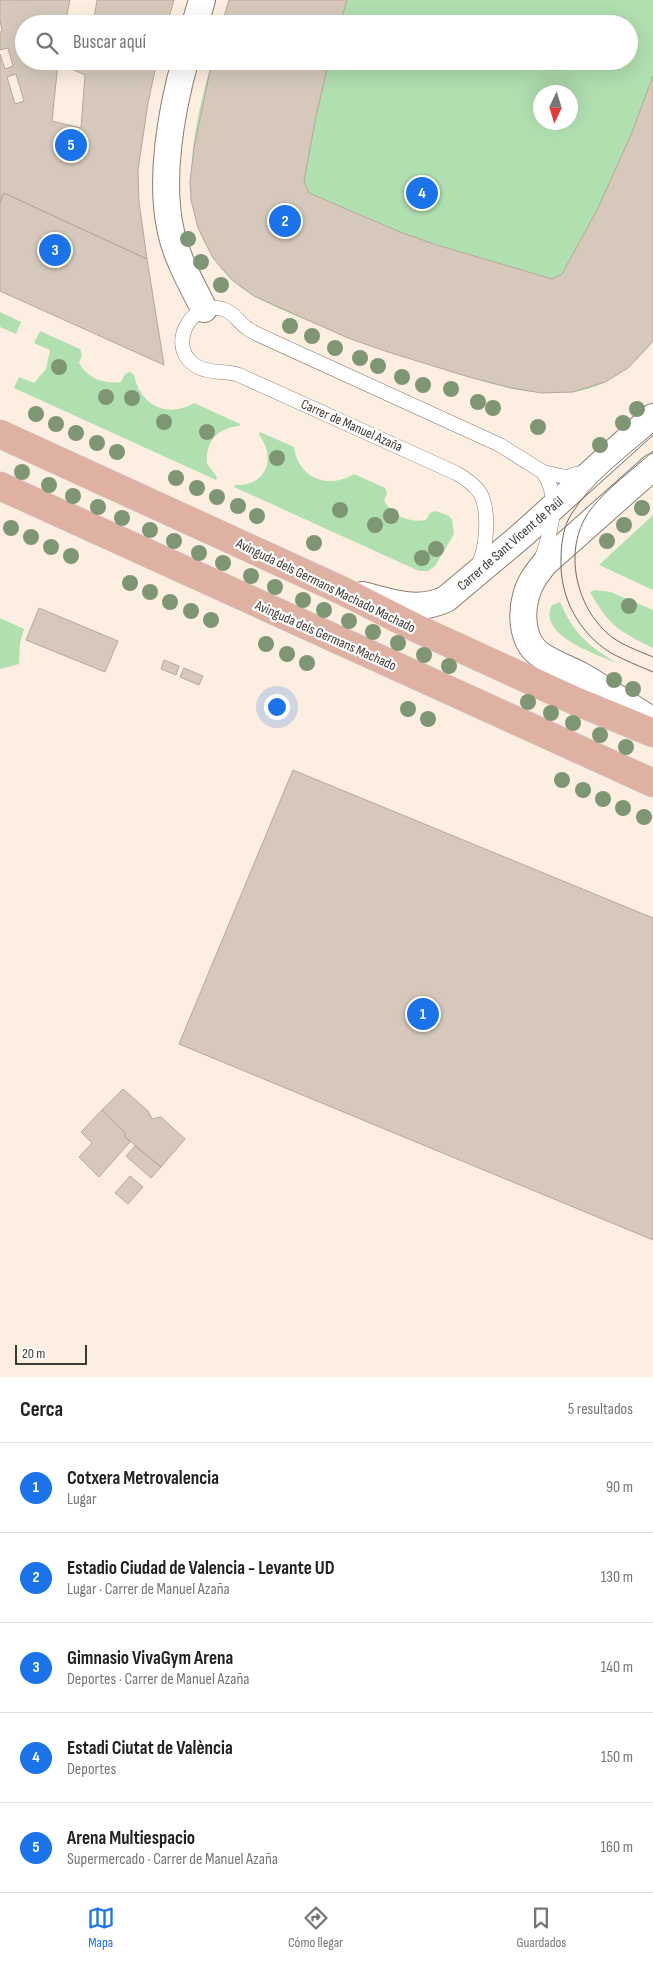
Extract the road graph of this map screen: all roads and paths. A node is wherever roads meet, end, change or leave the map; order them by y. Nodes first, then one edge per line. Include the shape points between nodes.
1 (202, 0) edge
2 (198, 15) edge
3 (183, 70) edge
4 (204, 309) junction
5 (653, 417) edge
6 (0, 434) edge
7 (598, 466) junction
8 (653, 468) edge
9 (543, 472) junction
10 (0, 486) edge
11 (554, 505) junction
12 (535, 575) junction
13 (467, 582) junction
14 (343, 591) junction
15 (653, 721) edge
16 (653, 733) edge
17 (653, 784) edge

1 - 2 street
3 - 4 street via 169,144 166,190 171,232
4 - 9 lane via 225,310 246,328 500,446
4 - 13 lane, Carrer de Manuel Azaña via 195,314 183,330 184,351 197,367 239,375 456,472 469,481 485,505 486,525 479,565
5 - 7 street, Carrer de Sant Vicent de Paül
6 - 14 main road, Avinguda dels Germans Machado Machado
7 - 9 lane via 566,476
7 - 11 street, Carrer de Sant Vicent de Paül
8 - 12 street
9 - 11 lane via 550,481
10 - 17 main road, Avinguda dels Germans Machado
11 - 12 lane
11 - 13 street, Carrer de Sant Vicent de Paül
12 - 15 street via 526,595 523,621 528,641 536,652
13 - 14 street, Carrer de Sant Vicent de Paül via 434,605 415,607
14 - 16 main road, Avinguda dels Germans Machado Machado via 573,700

